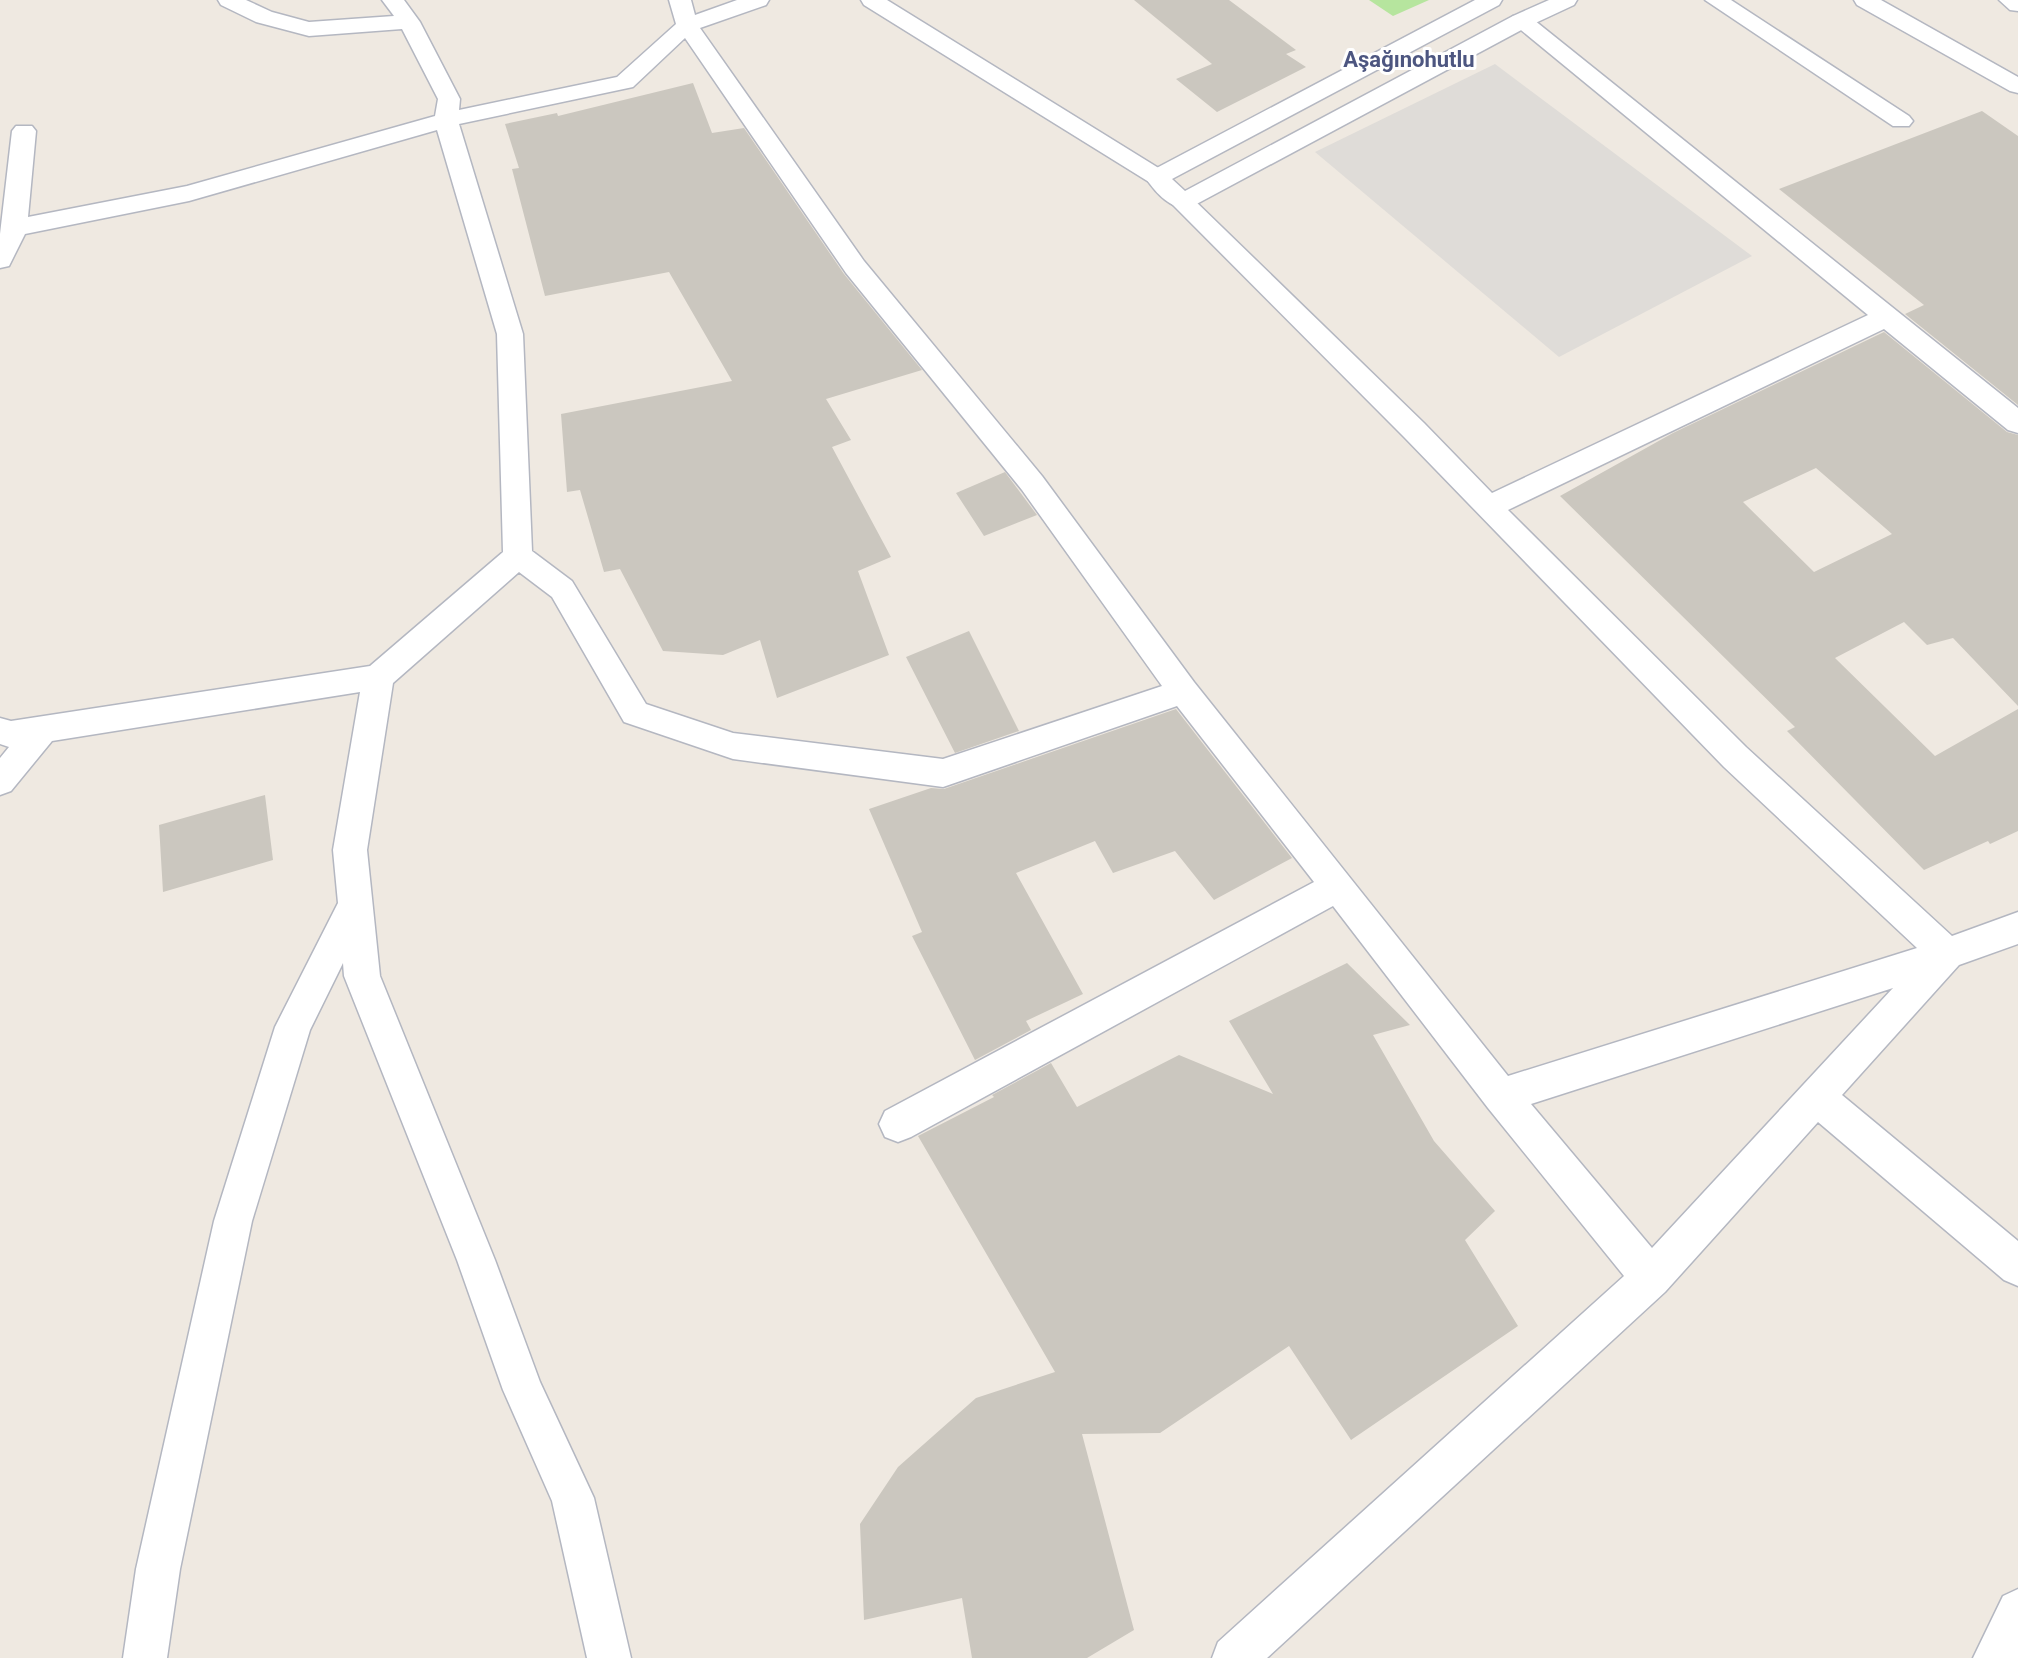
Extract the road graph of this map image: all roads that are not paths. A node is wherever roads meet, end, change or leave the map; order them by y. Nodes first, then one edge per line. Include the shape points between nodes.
1 (229, 0) edge
2 (393, 0) edge
3 (758, 0) edge
4 (873, 0) edge
5 (1491, 0) edge
6 (1566, 0) edge
7 (1716, 0) edge
8 (1865, 0) edge
9 (2010, 0) edge
10 (2018, 5) edge
11 (684, 13) edge
12 (1521, 21) junction
13 (410, 22) junction
14 (2018, 86) edge
15 (446, 120) junction
16 (1901, 121) dead end
17 (24, 131) dead end
18 (1157, 177) junction
19 (1182, 202) junction
20 (15, 228) junction
21 (0, 260) edge
22 (1888, 316) junction
23 (2018, 423) edge
24 (1488, 507) junction
25 (518, 556) junction
26 (378, 677) junction
27 (1183, 692) junction
28 (43, 729) junction
29 (0, 731) edge
30 (0, 781) edge
31 (1338, 886) junction
32 (355, 904) junction
33 (2018, 928) edge
34 (1947, 954) junction
35 (1501, 1096) junction
36 (1817, 1098) junction
37 (898, 1124) dead end
38 (2018, 1266) edge
39 (1651, 1278) junction
40 (2018, 1611) edge
41 (145, 1658) edge
42 (609, 1658) edge
43 (1234, 1658) edge
44 (1995, 1658) edge

1 - 13 street via 264,17 309,29
2 - 13 street
3 - 11 street
4 - 18 street
5 - 18 street
6 - 12 street
7 - 16 street
8 - 14 street
9 - 10 street
11 - 15 street via 625,82
11 - 27 street via 855,267 1032,483
12 - 19 street
12 - 22 street
13 - 15 street via 449,99
15 - 20 street via 189,193
15 - 25 street via 510,334
17 - 20 street
18 - 19 street
19 - 24 street
20 - 21 street
22 - 23 street
22 - 24 street
24 - 34 street via 1735,757
25 - 26 street
25 - 27 street via 562,589 635,713 733,746 943,773
26 - 28 street
26 - 32 street via 350,850
27 - 31 street
28 - 29 street via 11,734
28 - 30 street
31 - 35 street
31 - 37 street
32 - 41 street via 293,1027 233,1221 158,1569
32 - 42 street via 362,976 476,1260 523,1390 573,1498
33 - 34 street
34 - 35 street
34 - 36 street
35 - 39 street
36 - 38 street
36 - 39 street
39 - 43 street
40 - 44 street

